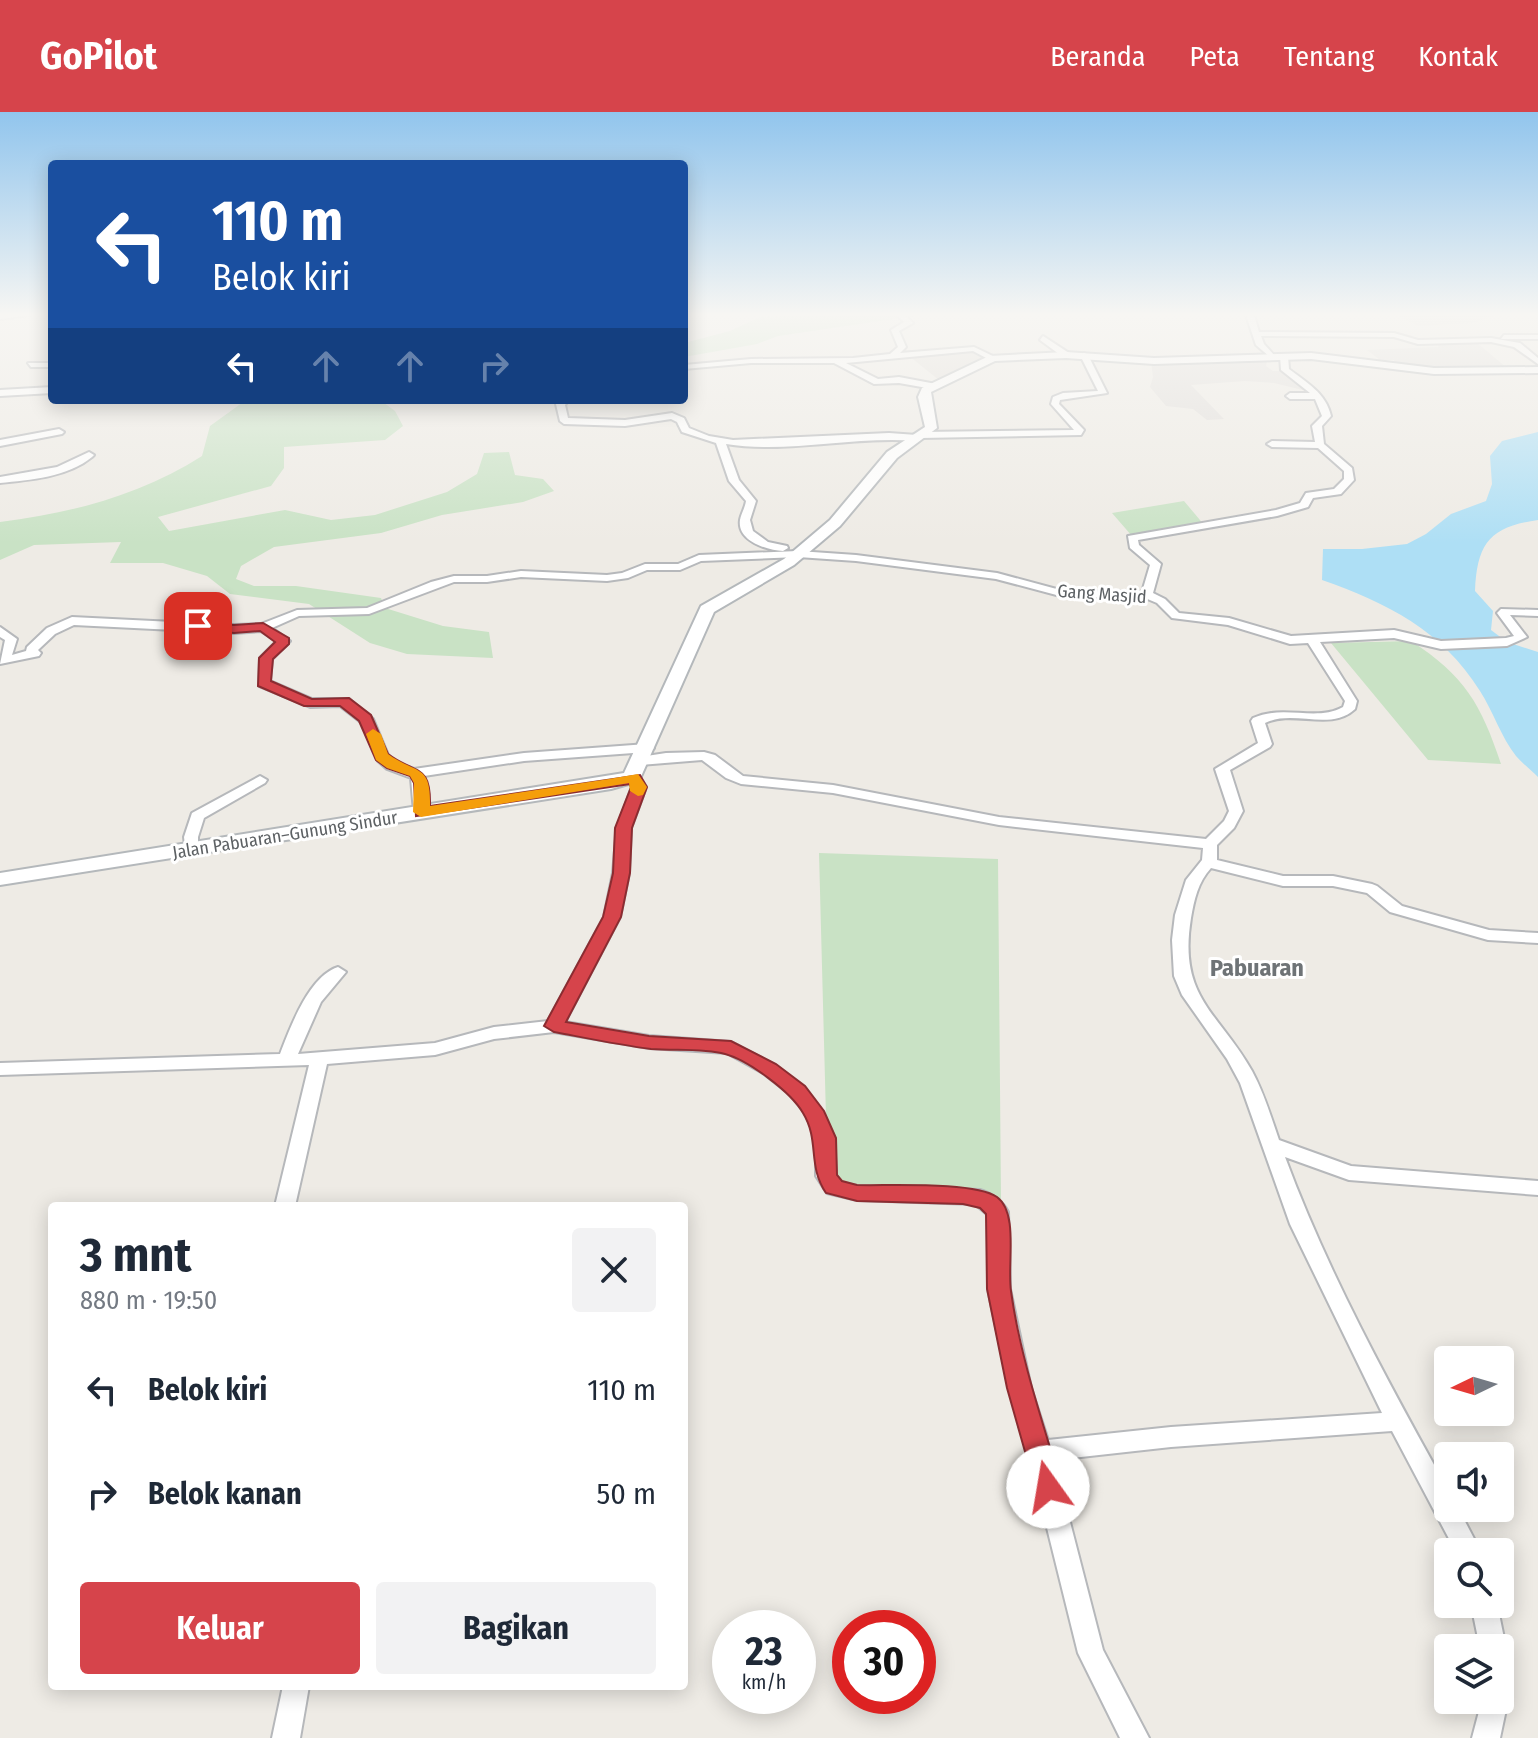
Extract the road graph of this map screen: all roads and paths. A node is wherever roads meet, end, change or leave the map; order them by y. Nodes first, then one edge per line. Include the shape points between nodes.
1 (37, 391) edge
2 (926, 391) edge
3 (1102, 391) edge
4 (1316, 391) edge
5 (0, 393) edge
6 (1290, 396) dead end
7 (1317, 396) junction
8 (560, 404) edge
9 (59, 432) dead end
10 (918, 437) junction
11 (720, 442) junction
12 (0, 443) edge
13 (1272, 444) dead end
14 (1320, 445) junction
15 (89, 455) dead end
16 (0, 480) edge
17 (801, 552) junction
18 (1147, 595) junction
19 (1538, 613) edge
20 (263, 627) junction
21 (0, 631) edge
22 (1313, 641) junction
23 (2, 660) edge
24 (644, 754) junction
25 (415, 773) junction
26 (632, 777) junction
27 (260, 780) dead end
28 (421, 812) junction
29 (191, 851) junction
30 (1209, 853) junction
31 (0, 879) edge
32 (1538, 938) edge
33 (338, 972) dead end
34 (554, 1026) junction
35 (319, 1059) junction
36 (286, 1061) junction
37 (0, 1069) edge
38 (1271, 1144) junction
39 (1538, 1188) edge
40 (286, 1202) edge
41 (1399, 1421) junction
42 (1040, 1451) junction
43 (1462, 1538) edge
44 (295, 1690) edge
45 (1492, 1714) edge
46 (286, 1738) edge
47 (1135, 1738) edge
48 (1486, 1738) edge

1 - 5 street
2 - 10 street via 932,425
3 - 10 street via 1056,399 1078,433
4 - 7 street
6 - 7 street
7 - 14 street via 1328,413 1317,426
8 - 11 street via 564,421 625,423 672,416 698,438
9 - 12 street
10 - 11 street
10 - 17 street via 892,455 844,514
11 - 17 street via 734,481 751,501 745,520 755,539
13 - 14 street
14 - 18 street via 1349,470 1349,480 1337,492 1310,495 1304,505 1277,513 1132,538 1156,564
15 - 16 street via 84,462 56,471
17 - 18 street, Gang Masjid via 997,576 1064,594
17 - 20 street via 699,558 680,567 645,567 607,578 521,574 454,579 369,611 297,613
17 - 24 street via 702,614
18 - 22 street, Gang Masjid via 1176,616
19 - 22 street, Gang Masjid via 1505,611 1521,637 1507,642 1441,645 1394,634
20 - 23 street via 72,621 51,631 31,650 35,653
20 - 25 street via 284,641 266,658 263,683 310,703 344,702 369,723 382,756
21 - 23 street via 11,639
22 - 30 street via 1351,701 1349,709 1337,715 1269,716 1258,721 1265,744 1222,769 1238,807 1234,821
24 - 25 street via 524,757
24 - 26 street
24 - 30 street via 711,759 728,776 741,780 833,789
25 - 28 street via 422,782
26 - 28 street, Jalan Pabuaran–Gunung Sindur
26 - 34 street via 639,787 624,828 612,917
27 - 29 street via 197,816
28 - 29 street, Jalan Pabuaran–Gunung Sindur
29 - 31 street, Jalan Pabuaran–Gunung Sindur
30 - 32 street via 1283,881 1333,881 1372,889 1396,909 1488,935
30 - 38 street via 1194,877 1179,940 1182,980 1241,1066
33 - 36 street via 310,1002
34 - 35 street via 494,1033 435,1049
34 - 42 street via 649,1042 731,1048 769,1069 813,1111 825,1138 826,1176 834,1188 987,1201 998,1212 999,1289
35 - 36 street
35 - 40 street
36 - 37 street
38 - 39 street via 1349,1173
38 - 41 street via 1300,1224
41 - 42 street
41 - 43 street
42 - 47 street via 1091,1653
44 - 46 street
45 - 48 street

